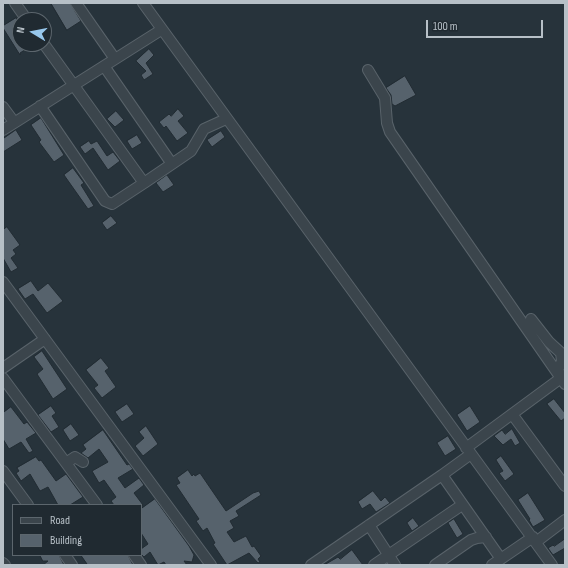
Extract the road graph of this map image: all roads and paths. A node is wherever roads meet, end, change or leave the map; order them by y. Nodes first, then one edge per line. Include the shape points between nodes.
1 (15, 3) edge
2 (76, 3) edge
3 (142, 3) edge
4 (21, 12) edge
5 (161, 30) junction
6 (50, 52) edge
7 (115, 59) junction
8 (104, 66) junction
9 (368, 70) dead end
10 (74, 85) junction
11 (40, 106) junction
12 (3, 108) edge
13 (226, 119) junction
14 (14, 122) junction
15 (3, 130) edge
16 (172, 164) junction
17 (144, 183) junction
18 (5, 287) edge
19 (531, 320) dead end
20 (45, 339) junction
21 (3, 368) edge
22 (562, 377) edge
23 (3, 378) edge
24 (512, 414) junction
25 (469, 451) junction
26 (83, 462) dead end
27 (66, 463) junction
28 (3, 471) edge
29 (442, 475) junction
30 (565, 486) edge
31 (27, 504) edge
32 (96, 504) edge
33 (462, 505) junction
34 (565, 520) edge
35 (369, 525) junction
36 (486, 537) junction
37 (534, 540) junction
38 (388, 555) junction
39 (66, 556) edge
40 (135, 556) edge
41 (501, 559) junction
42 (72, 565) edge
43 (141, 565) edge
44 (211, 565) edge
45 (311, 565) edge
46 (374, 565) edge
47 (395, 565) edge
48 (435, 565) edge
49 (492, 565) edge
50 (552, 565) edge

1 - 4 street
2 - 7 street
3 - 5 street
5 - 7 street
5 - 13 street
6 - 10 street
7 - 8 street
8 - 10 street
8 - 16 street
9 - 22 street via 386,102 390,132
10 - 11 street
10 - 17 street
11 - 14 street
11 - 17 street via 105,201 112,204
12 - 14 street
13 - 16 street via 204,129 191,151
13 - 25 street
14 - 15 street
16 - 17 street
18 - 20 street
19 - 22 street via 561,353
20 - 21 street
20 - 44 street
22 - 24 street
23 - 27 street
24 - 25 street
24 - 30 street
25 - 29 street
25 - 37 street
26 - 27 street via 76,457
27 - 32 street
28 - 31 street
29 - 33 street
29 - 35 street
33 - 36 street
33 - 38 street
34 - 37 street
35 - 38 street
35 - 45 street
36 - 41 street
36 - 48 street via 471,540
37 - 41 street
37 - 50 street
38 - 46 street
38 - 47 street
39 - 42 street
40 - 43 street
41 - 49 street

